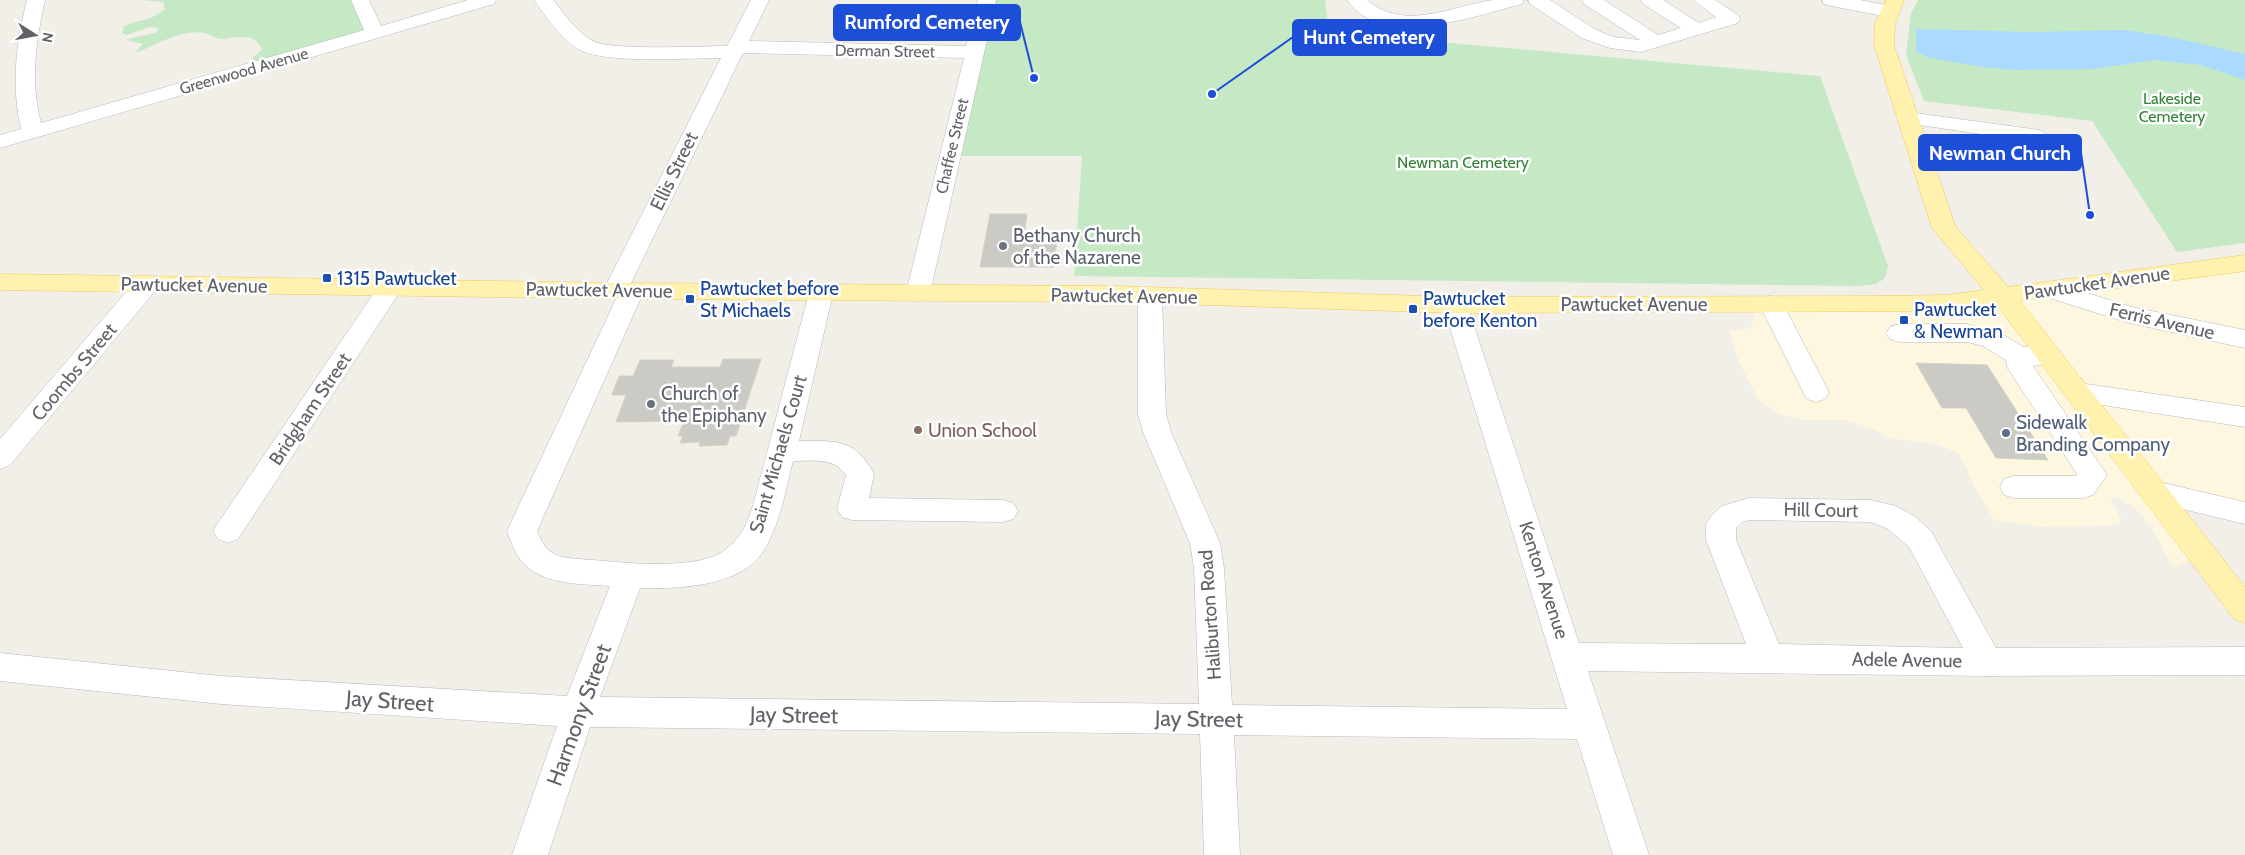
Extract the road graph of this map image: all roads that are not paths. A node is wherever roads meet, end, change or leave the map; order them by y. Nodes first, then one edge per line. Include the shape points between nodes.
1 (36, 0) edge
2 (360, 0) edge
3 (487, 0) edge
4 (543, 0) edge
5 (760, 0) edge
6 (987, 0) edge
7 (1356, 0) edge
8 (1515, 0) edge
9 (1537, 0) edge
10 (1591, 0) edge
11 (1650, 0) edge
12 (1702, 0) edge
13 (1832, 0) edge
14 (1892, 6) edge
15 (1696, 29) junction
16 (376, 34) junction
17 (1656, 42) junction
18 (734, 50) junction
19 (974, 52) junction
20 (1907, 118) junction
21 (33, 133) junction
22 (0, 142) edge
23 (1921, 158) junction
24 (2245, 263) edge
25 (0, 282) edge
26 (147, 284) junction
27 (391, 287) junction
28 (2052, 290) junction
29 (624, 291) junction
30 (821, 293) junction
31 (918, 293) junction
32 (2002, 295) junction
33 (1150, 296) junction
34 (1771, 304) junction
35 (1455, 305) junction
36 (1899, 333) dead end
37 (2245, 339) edge
38 (2019, 356) junction
39 (2050, 356) junction
40 (1816, 392) dead end
41 (2079, 393) junction
42 (2245, 417) edge
43 (782, 451) junction
44 (0, 458) edge
45 (2014, 487) dead end
46 (2155, 492) junction
47 (1003, 511) dead end
48 (2245, 513) edge
49 (228, 531) dead end
50 (629, 576) junction
51 (2245, 610) edge
52 (1568, 657) junction
53 (1768, 658) junction
54 (2245, 661) edge
55 (1988, 662) junction
56 (0, 667) edge
57 (578, 712) junction
58 (1217, 719) junction
59 (1590, 724) junction
60 (530, 855) edge
61 (1222, 855) edge
62 (1631, 855) edge

1 - 21 street via 28,30 26,74 28,118
2 - 16 street
3 - 16 street, Greenwood Avenue
4 - 18 street, Derman Street via 578,39 600,50
5 - 18 street, Ellis Street
6 - 19 street, Chaffee Street
7 - 8 street via 1373,14 1430,21
9 - 17 street via 1589,34 1610,42 1641,46
10 - 17 street
11 - 15 street
12 - 15 street via 1732,19
13 - 14 street
14 - 20 main road via 1885,24 1884,45
15 - 17 street
16 - 21 street, Greenwood Avenue
18 - 19 street, Derman Street
18 - 29 street, Ellis Street
19 - 31 street, Chaffee Street
20 - 23 main road
20 - 23 street via 2031,135 2036,137 2050,159
21 - 22 street, Greenwood Avenue
23 - 32 main road via 1944,228
24 - 28 main road, Pawtucket Avenue
25 - 26 main road, Pawtucket Avenue
26 - 27 main road, Pawtucket Avenue
26 - 44 street, Coombs Street
27 - 29 main road, Pawtucket Avenue
27 - 49 street, Bridgham Street
28 - 32 main road, Pawtucket Avenue
28 - 37 street, Ferris Avenue via 2129,315
29 - 30 main road, Pawtucket Avenue
29 - 50 street, Saint Michaels Court via 522,531 526,545 536,558 556,568
30 - 31 main road, Pawtucket Avenue
30 - 43 street, Saint Michaels Court
31 - 33 main road, Pawtucket Avenue
32 - 34 main road, Pawtucket Avenue via 1946,303
32 - 39 main road
33 - 35 main road, Pawtucket Avenue
33 - 58 street, Haliburton Road via 1152,414 1205,543 1210,568
34 - 35 main road, Pawtucket Avenue
34 - 40 street
35 - 52 street, Kenton Avenue
36 - 38 street via 1967,333 1991,339
38 - 39 street
38 - 45 street via 2020,367 2093,475 2084,487
39 - 41 main road
41 - 42 street
41 - 46 main road
43 - 47 street via 832,452 850,459 860,474 852,509
43 - 50 street, Saint Michaels Court via 764,514 751,545 732,562 710,571
46 - 48 street
46 - 51 main road
50 - 57 street, Harmony Street
52 - 53 street, Adele Avenue
52 - 59 street, Kenton Avenue
53 - 55 street, Adele Avenue
53 - 55 street, Hill Court via 1721,540 1721,524 1732,514 1749,509 1871,511 1886,513 1904,523 1920,539
54 - 55 street, Adele Avenue
56 - 57 street, Jay Street via 221,690
57 - 58 street, Jay Street
57 - 60 street, Harmony Street
58 - 59 street, Jay Street
58 - 61 street, Haliburton Road
59 - 62 street, Kenton Avenue

